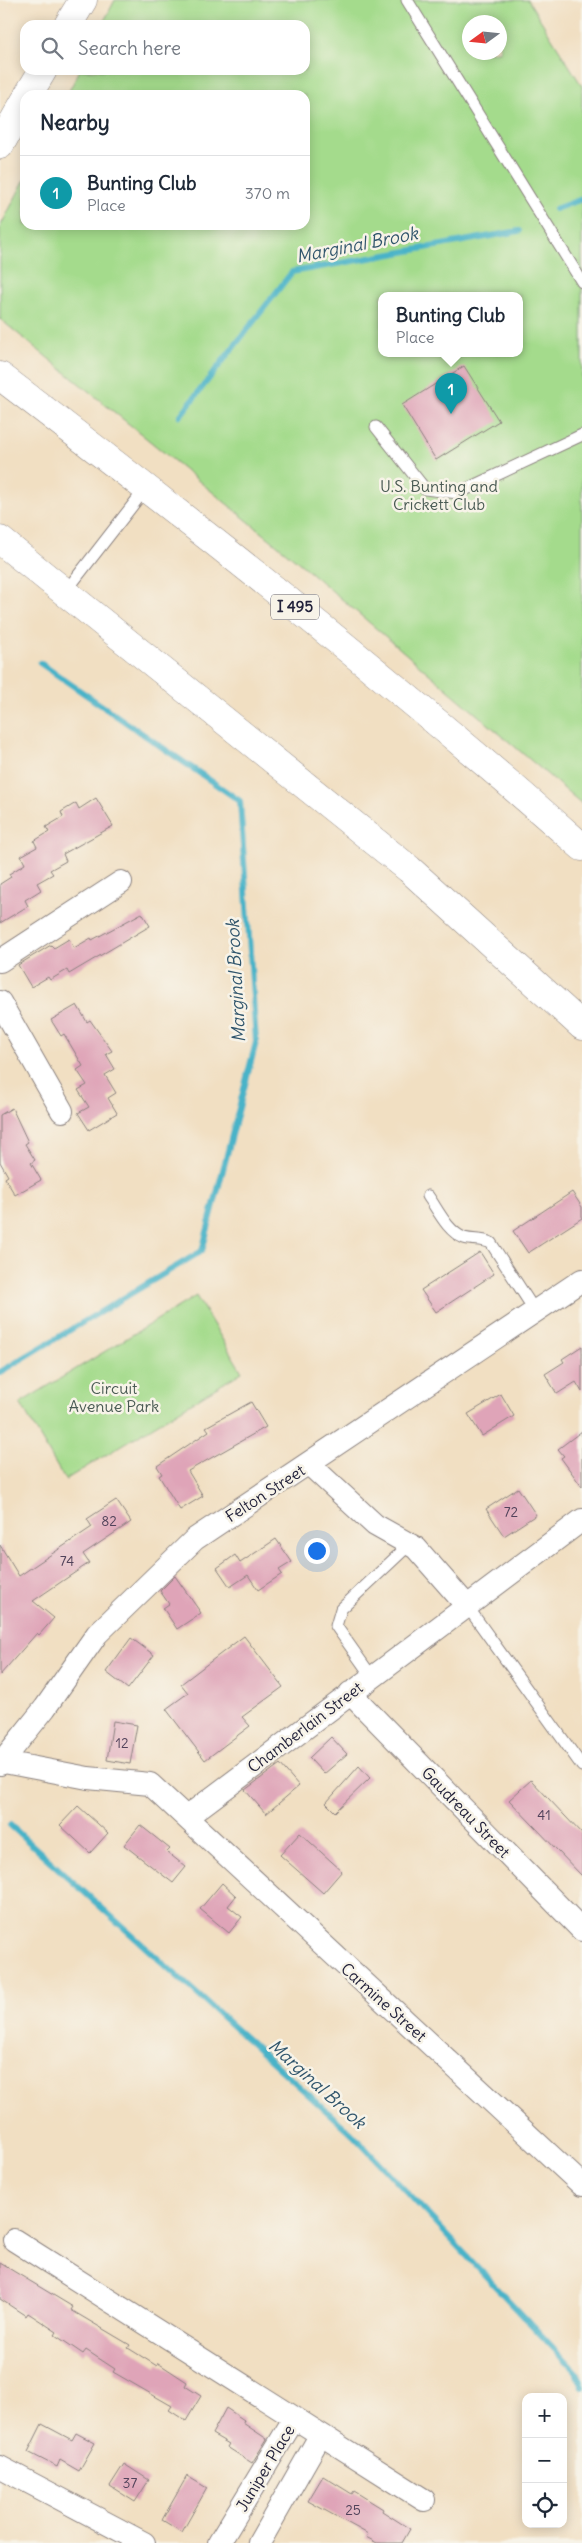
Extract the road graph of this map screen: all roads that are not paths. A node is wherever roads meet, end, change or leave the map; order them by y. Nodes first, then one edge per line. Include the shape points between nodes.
1 (82, 0) edge
2 (406, 0) edge
3 (71, 20) edge
4 (40, 75) edge
5 (31, 90) edge
6 (20, 110) edge
7 (0, 145) edge
8 (582, 282) edge
9 (0, 376) edge
10 (376, 427) dead end
11 (582, 435) edge
12 (146, 488) junction
13 (0, 540) edge
14 (66, 591) junction
15 (582, 847) edge
16 (121, 882) dead end
17 (0, 961) edge
18 (0, 1002) edge
19 (582, 1026) edge
20 (62, 1110) dead end
21 (428, 1196) dead end
22 (582, 1280) edge
23 (535, 1311) junction
24 (309, 1464) junction
25 (582, 1520) edge
26 (410, 1544) junction
27 (466, 1606) junction
28 (372, 1677) junction
29 (350, 1693) junction
30 (2, 1763) edge
31 (582, 1766) edge
32 (188, 1816) junction
33 (582, 1930) edge
34 (582, 2185) edge
35 (14, 2240) dead end
36 (294, 2419) junction
37 (320, 2436) junction
38 (0, 2467) edge
39 (424, 2500) dead end
40 (144, 2543) edge
41 (219, 2543) edge
42 (259, 2543) edge

1 - 3 main road
2 - 8 lane
4 - 5 main road
6 - 7 main road
9 - 12 main road, I 495
10 - 11 lane via 425,489 458,493
12 - 14 lane
12 - 15 main road, I 495 via 421,710
13 - 14 main road
14 - 19 main road via 409,869
16 - 17 street
18 - 20 street
21 - 23 lane via 451,1230 465,1238 485,1239 492,1243
22 - 23 street, Felton Street
23 - 24 street, Felton Street
24 - 26 street via 375,1524
24 - 30 street, Felton Street via 195,1539 104,1627
25 - 27 street, Chamberlain Street
26 - 27 street
26 - 28 lane via 341,1609 336,1626
27 - 28 street, Chamberlain Street
27 - 31 lane
28 - 29 street, Chamberlain Street
29 - 32 street, Chamberlain Street
29 - 33 street, Gaudreau Street
30 - 32 street via 88,1778 150,1784
32 - 34 street, Carmine Street via 259,1887
35 - 36 street
36 - 37 street
36 - 41 street, Juniper Place
37 - 39 street
37 - 42 street, Juniper Place
38 - 40 street

